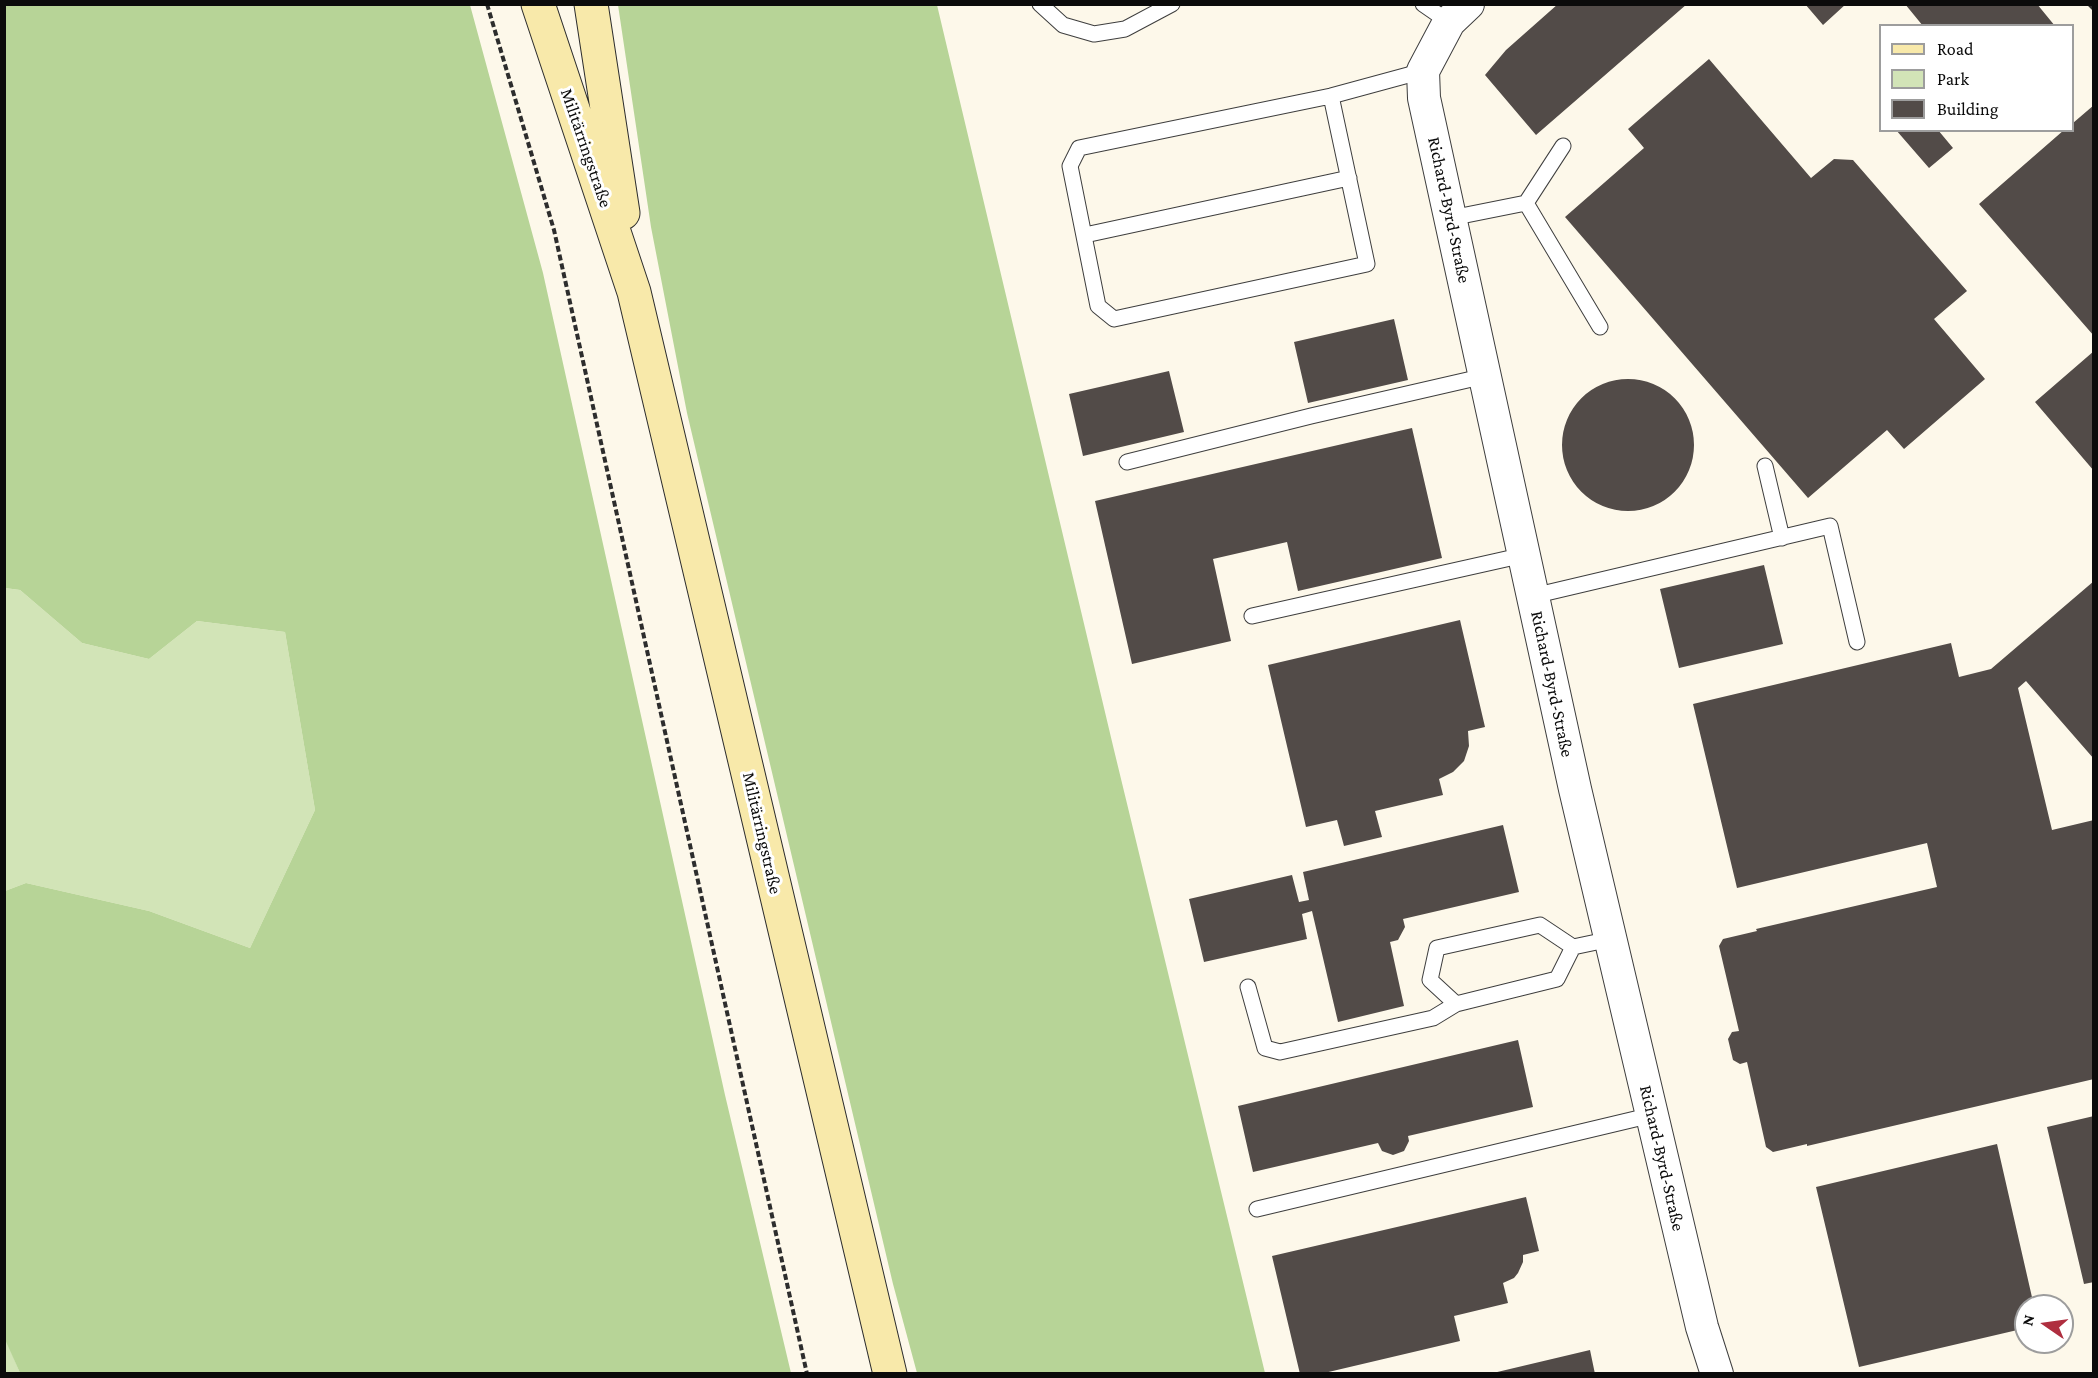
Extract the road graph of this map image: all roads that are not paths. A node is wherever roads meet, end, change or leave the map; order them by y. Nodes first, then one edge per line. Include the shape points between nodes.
1 (538, 4) edge
2 (591, 4) edge
3 (1040, 4) edge
4 (1172, 4) edge
5 (1423, 4) edge
6 (1458, 13) edge
7 (1423, 71) junction
8 (1331, 96) junction
9 (1563, 146) dead end
10 (1349, 178) junction
11 (1526, 203) junction
12 (1450, 218) junction
13 (1085, 235) junction
14 (634, 292) junction
15 (1600, 327) dead end
16 (1485, 376) junction
17 (1127, 462) dead end
18 (1765, 466) dead end
19 (1782, 538) junction
20 (1524, 555) junction
21 (1533, 596) junction
22 (1252, 616) dead end
23 (1857, 642) dead end
24 (1611, 939) junction
25 (1573, 947) junction
26 (1248, 987) dead end
27 (1456, 1004) junction
28 (1652, 1115) junction
29 (1257, 1209) dead end
30 (890, 1374) edge
31 (1718, 1374) edge

1 - 14 main road, Militärringstraße
2 - 14 main road, Militärringstraße
3 - 4 lane via 1063,25 1094,34 1125,29
5 - 6 lane
6 - 7 street
7 - 8 lane
7 - 12 street, Richard-Byrd-Straße via 1424,98
8 - 10 lane
8 - 13 lane via 1079,148 1070,166
9 - 11 lane
10 - 13 lane
10 - 13 lane via 1367,264 1114,319 1098,306
11 - 12 lane
11 - 15 lane
12 - 16 street, Richard-Byrd-Straße
14 - 30 main road, Militärringstraße
16 - 17 lane
16 - 20 street, Richard-Byrd-Straße
18 - 19 lane
19 - 21 lane
19 - 23 lane via 1830,526
20 - 21 street, Richard-Byrd-Straße
20 - 22 lane
21 - 24 street, Richard-Byrd-Straße
24 - 25 lane
24 - 28 street, Richard-Byrd-Straße
25 - 27 lane via 1557,979
25 - 27 lane via 1540,925 1437,948 1430,980
26 - 27 lane via 1265,1048 1280,1052 1433,1018
28 - 29 lane
28 - 31 street, Richard-Byrd-Straße via 1702,1327

